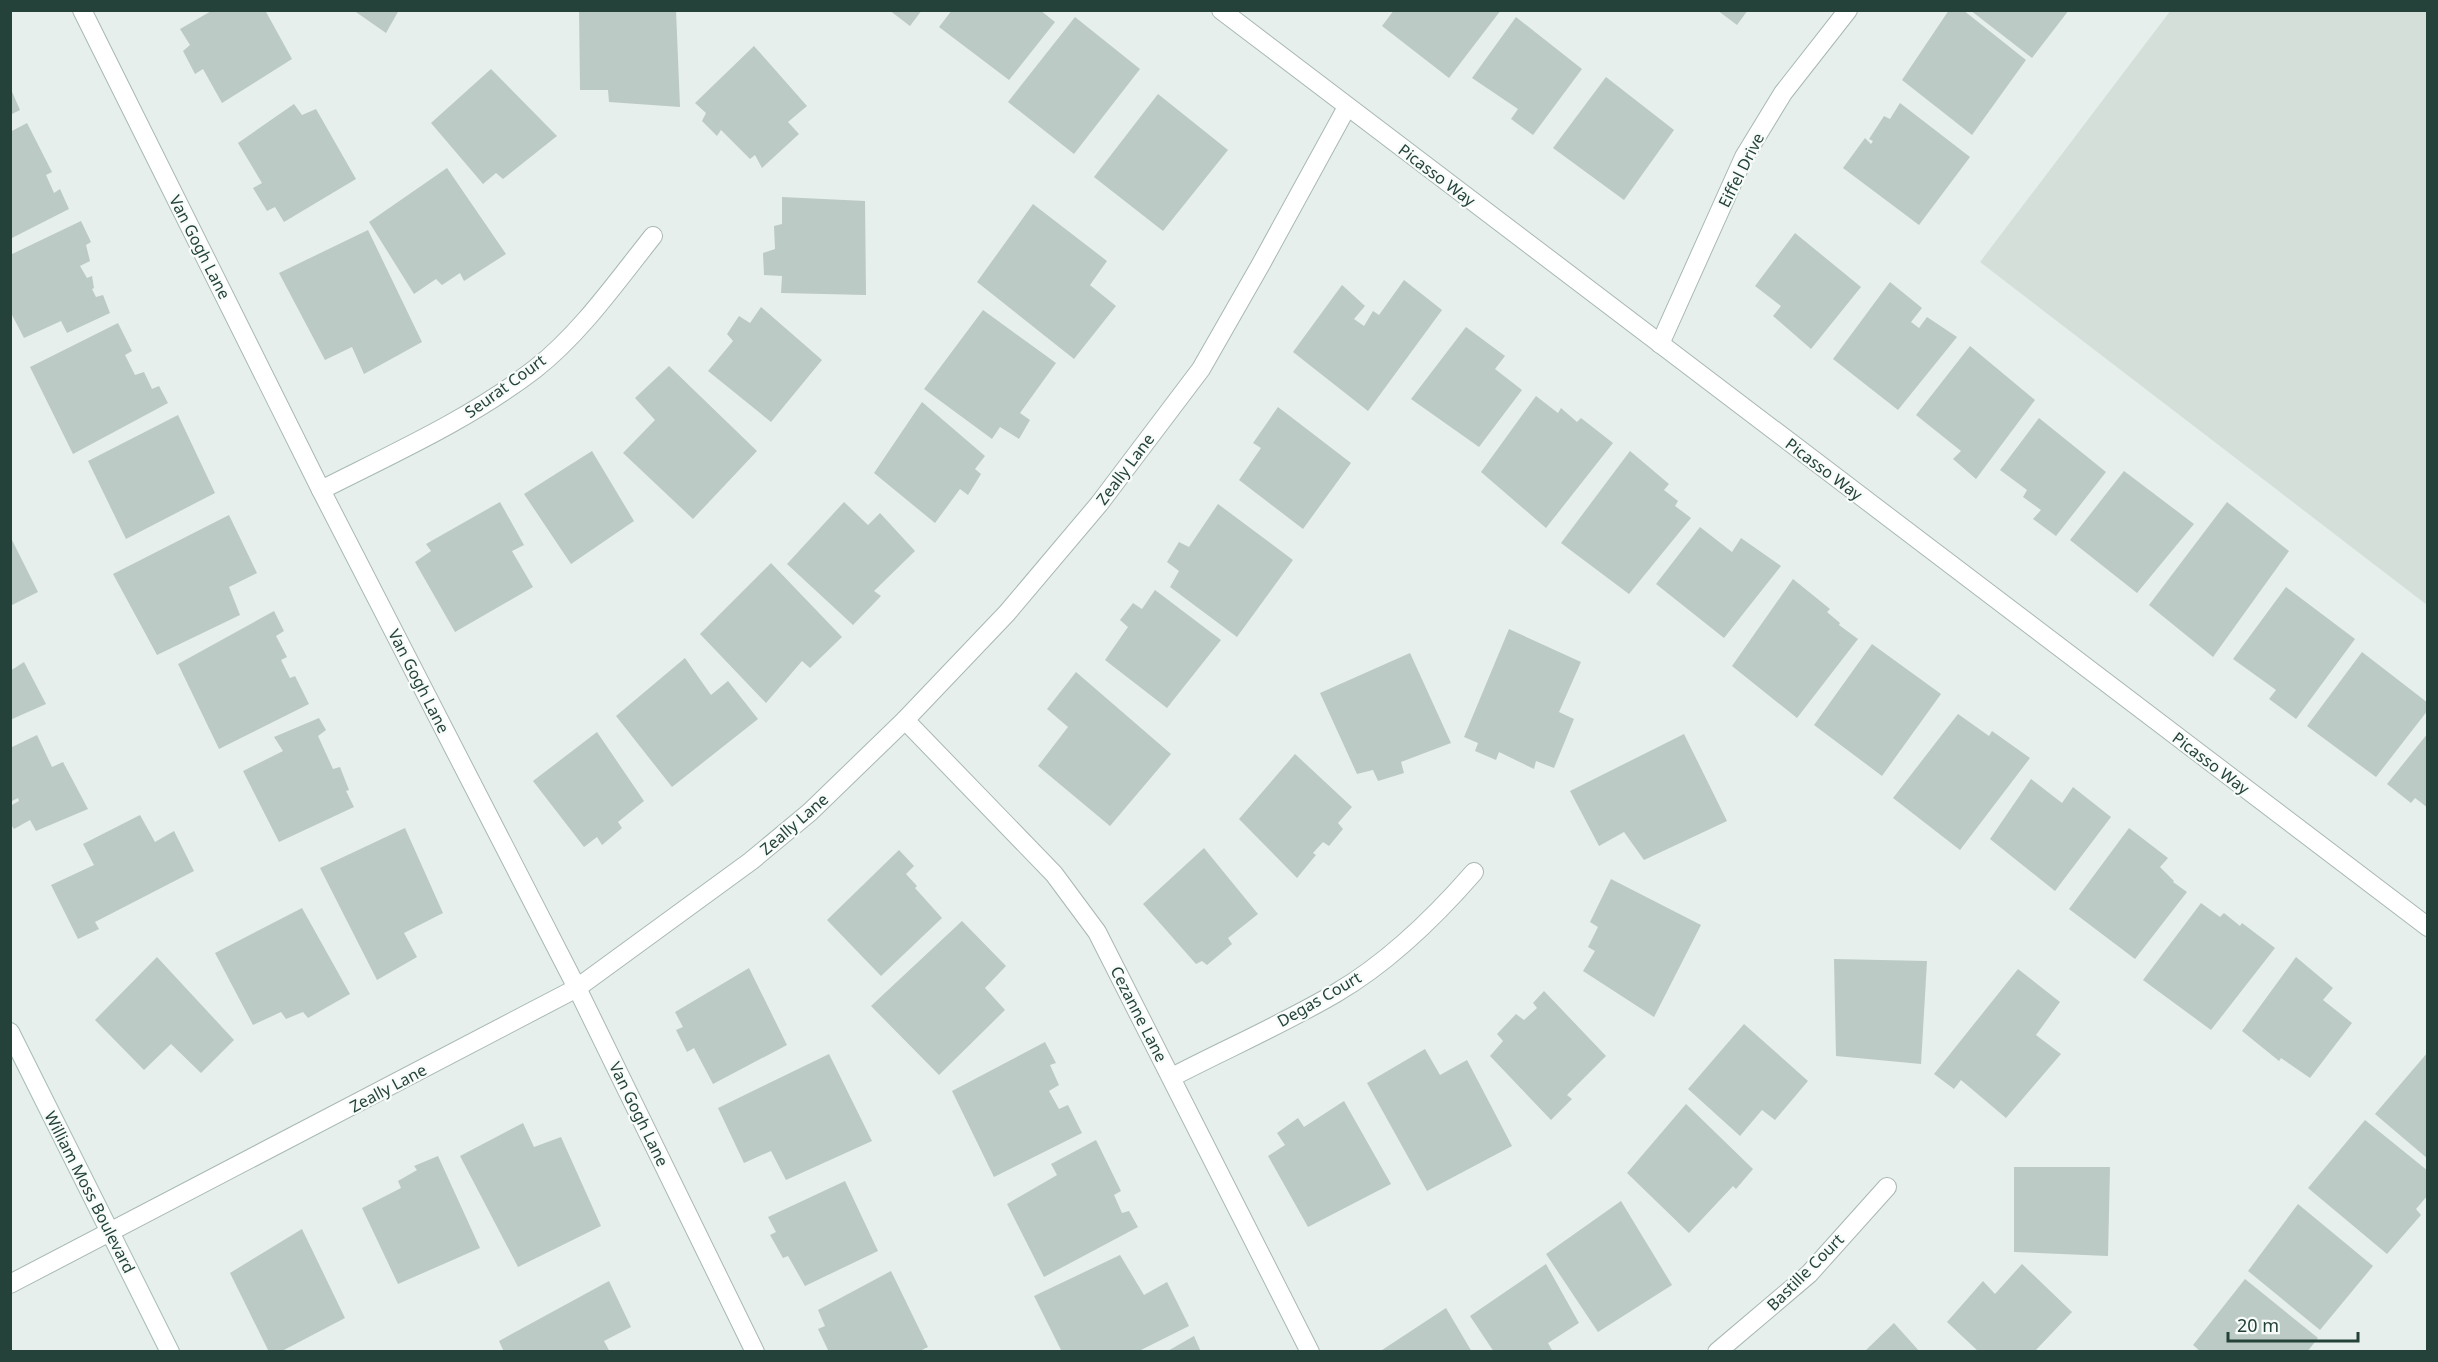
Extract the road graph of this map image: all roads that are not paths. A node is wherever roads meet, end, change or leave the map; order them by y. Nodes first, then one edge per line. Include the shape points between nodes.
1 (82, 10) edge
2 (1221, 10) edge
3 (1848, 10) edge
4 (1347, 107) junction
5 (653, 236) dead end
6 (1660, 344) junction
7 (321, 490) junction
8 (905, 720) junction
9 (1474, 872) dead end
10 (2427, 927) edge
11 (577, 988) junction
12 (10, 1032) edge
13 (1172, 1077) junction
14 (1887, 1187) dead end
15 (111, 1233) junction
16 (10, 1284) edge
17 (170, 1352) edge
18 (754, 1352) edge
19 (1310, 1352) edge
20 (1717, 1352) edge

1 - 7 street, Van Gogh Lane
2 - 4 street, Picasso Way
3 - 6 street, Eiffel Drive via 1784,93 1744,157
4 - 6 street, Picasso Way
4 - 8 street, Zeally Lane via 1201,369 1092,513 1007,613
5 - 7 street, Seurat Court via 592,313 536,368 473,412
6 - 10 street, Picasso Way
7 - 11 street, Van Gogh Lane
8 - 11 street, Zeally Lane via 810,812 751,861
8 - 13 street, Cezanne Lane via 1054,874 1097,932
9 - 13 street, Degas Court via 1394,953 1337,993
11 - 15 street, Zeally Lane
11 - 18 street, Van Gogh Lane
12 - 15 street, William Moss Boulevard
13 - 19 street, Cezanne Lane
14 - 20 street, Bastille Court via 1809,1274
15 - 16 street, Zeally Lane
15 - 17 street, William Moss Boulevard

